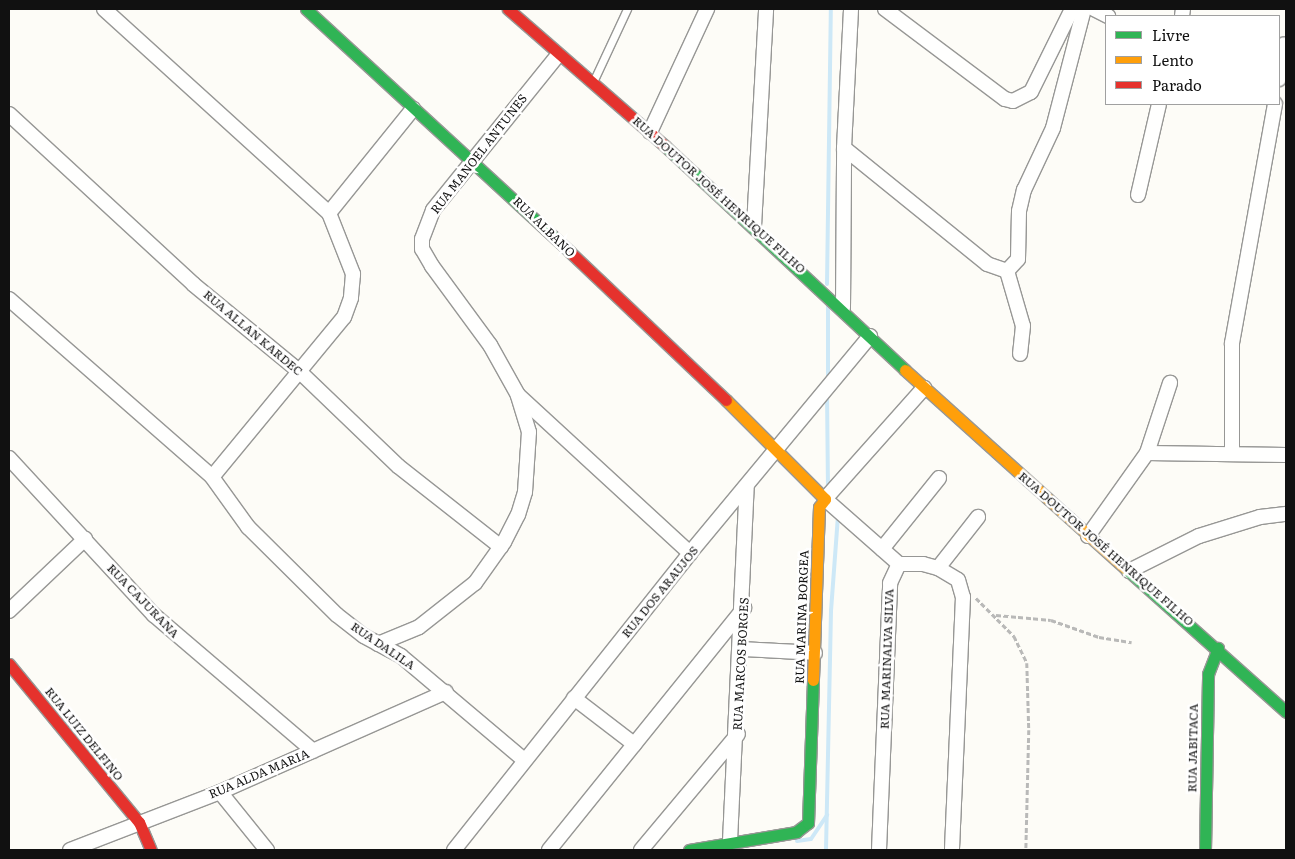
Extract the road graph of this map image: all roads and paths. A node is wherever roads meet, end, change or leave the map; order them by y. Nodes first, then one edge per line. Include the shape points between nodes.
1 (104, 9) edge
2 (306, 9) edge
3 (508, 9) edge
4 (627, 9) edge
5 (707, 9) edge
6 (766, 9) edge
7 (852, 9) edge
8 (885, 9) edge
9 (1072, 9) edge
10 (1084, 9) edge
11 (1094, 9) edge
12 (1106, 15) edge
13 (1283, 44) edge
14 (558, 55) junction
15 (1280, 70) edge
16 (593, 82) junction
17 (1159, 105) edge
18 (1275, 105) edge
19 (413, 109) junction
20 (9, 114) edge
21 (650, 132) junction
22 (844, 148) junction
23 (473, 160) junction
24 (1138, 195) dead end
25 (329, 213) junction
26 (754, 226) junction
27 (1008, 271) junction
28 (9, 299) edge
29 (843, 308) junction
30 (870, 336) junction
31 (1020, 354) dead end
32 (300, 372) junction
33 (1170, 383) dead end
34 (924, 388) junction
35 (518, 395) junction
36 (778, 449) junction
37 (1147, 453) junction
38 (1232, 453) junction
39 (1286, 455) edge
40 (9, 458) edge
41 (212, 477) junction
42 (940, 478) dead end
43 (747, 486) junction
44 (831, 500) junction
45 (1286, 514) edge
46 (978, 517) dead end
47 (1088, 536) junction
48 (84, 538) junction
49 (501, 547) junction
50 (882, 549) junction
51 (690, 553) junction
52 (899, 564) junction
53 (938, 568) junction
54 (1129, 572) junction
55 (962, 585) junction
56 (744, 608) junction
57 (9, 612) edge
58 (996, 615) junction
59 (1132, 642) dead end
60 (378, 644) junction
61 (1218, 648) junction
62 (742, 649) junction
63 (815, 653) junction
64 (9, 664) edge
65 (446, 692) junction
66 (574, 698) junction
67 (1286, 712) edge
68 (738, 734) junction
69 (634, 744) junction
70 (313, 751) junction
71 (524, 760) junction
72 (220, 792) junction
73 (139, 822) junction
74 (730, 845) edge
75 (70, 850) edge
76 (151, 850) edge
77 (267, 850) edge
78 (454, 850) edge
79 (548, 850) edge
80 (641, 850) edge
81 (689, 850) edge
82 (879, 850) edge
83 (952, 850) edge
84 (1026, 850) edge
85 (1205, 850) edge

1 - 25 street
2 - 19 street, RUA ALBANO
3 - 14 street, RUA DOUTOR JOSÉ HENRIQUE FILHO
4 - 16 lane
5 - 21 street
6 - 26 street
7 - 22 street
8 - 9 street via 1005,99 1021,100 1031,92
10 - 27 street via 1053,128 1024,190 1019,211 1018,259
11 - 12 street
13 - 15 street
14 - 16 street, RUA DOUTOR JOSÉ HENRIQUE FILHO
14 - 23 street, RUA MANOEL ANTUNES
16 - 21 street, RUA DOUTOR JOSÉ HENRIQUE FILHO
17 - 24 street
18 - 38 street via 1232,343
19 - 23 street, RUA ALBANO
19 - 25 street
20 - 32 street, RUA ALLAN KARDEC via 193,284
21 - 26 street, RUA DOUTOR JOSÉ HENRIQUE FILHO
22 - 27 street via 987,264
22 - 29 street
23 - 35 street, RUA MANOEL ANTUNES via 433,210 425,224 422,249 490,345
23 - 36 street, RUA ALBANO
25 - 32 street via 353,274 351,298 344,317
26 - 29 street, RUA DOUTOR JOSÉ HENRIQUE FILHO
27 - 31 street via 1022,326
28 - 41 street, RUA DALILA
29 - 30 street, RUA DOUTOR JOSÉ HENRIQUE FILHO
30 - 34 street, RUA DOUTOR JOSÉ HENRIQUE FILHO
30 - 36 street, RUA DOS ARAUJOS
32 - 41 street
32 - 49 street, RUA ALLAN KARDEC via 398,466
33 - 37 street
34 - 44 street
34 - 47 street, RUA DOUTOR JOSÉ HENRIQUE FILHO
35 - 49 street, RUA MANOEL ANTUNES via 529,432 528,472 518,515
35 - 51 street
36 - 43 street, RUA DOS ARAUJOS
36 - 44 street via 794,470
37 - 38 street
37 - 47 street
38 - 39 street
40 - 48 street, RUA CAJURANA
41 - 60 street, RUA DALILA via 248,527 337,615
42 - 50 street
43 - 51 street, RUA DOS ARAUJOS
43 - 56 street, RUA MARCOS BORGES
44 - 50 street
44 - 63 street, RUA MARINA BORGEA via 819,507
45 - 54 street via 1260,517 1200,536
46 - 53 street
47 - 54 street, RUA DOUTOR JOSÉ HENRIQUE FILHO
48 - 57 street
48 - 70 street, RUA CAJURANA via 154,615
49 - 60 street, RUA MANOEL ANTUNES via 475,583 419,627
50 - 52 street
51 - 66 street, RUA DOS ARAUJOS
52 - 53 street
52 - 82 street, RUA MARINALVA SILVA via 890,583
53 - 55 street
54 - 61 street, RUA DOUTOR JOSÉ HENRIQUE FILHO
55 - 58 path
55 - 83 street
56 - 62 street, RUA MARCOS BORGES
56 - 69 street
58 - 59 path via 1051,620 1099,637
58 - 84 path via 1014,636 1027,662
60 - 65 street, RUA DALILA via 401,656
61 - 67 street, RUA DOUTOR JOSÉ HENRIQUE FILHO
61 - 85 street, RUA JABITACA via 1208,674
62 - 63 street
62 - 68 street, RUA MARCOS BORGES
63 - 74 street, RUA MARINA BORGEA via 808,823 804,829
64 - 73 street, RUA LUIZ DELFINO
65 - 70 street, RUA ALDA MARIA
65 - 71 street, RUA DALILA
66 - 69 street
66 - 71 street, RUA DOS ARAUJOS
68 - 74 street, RUA MARCOS BORGES
68 - 80 street
69 - 79 street
70 - 72 street, RUA ALDA MARIA
71 - 78 street, RUA DOS ARAUJOS
72 - 73 street, RUA ALDA MARIA
72 - 77 street
73 - 75 street, RUA ALDA MARIA
73 - 76 street, RUA LUIZ DELFINO
74 - 81 street

